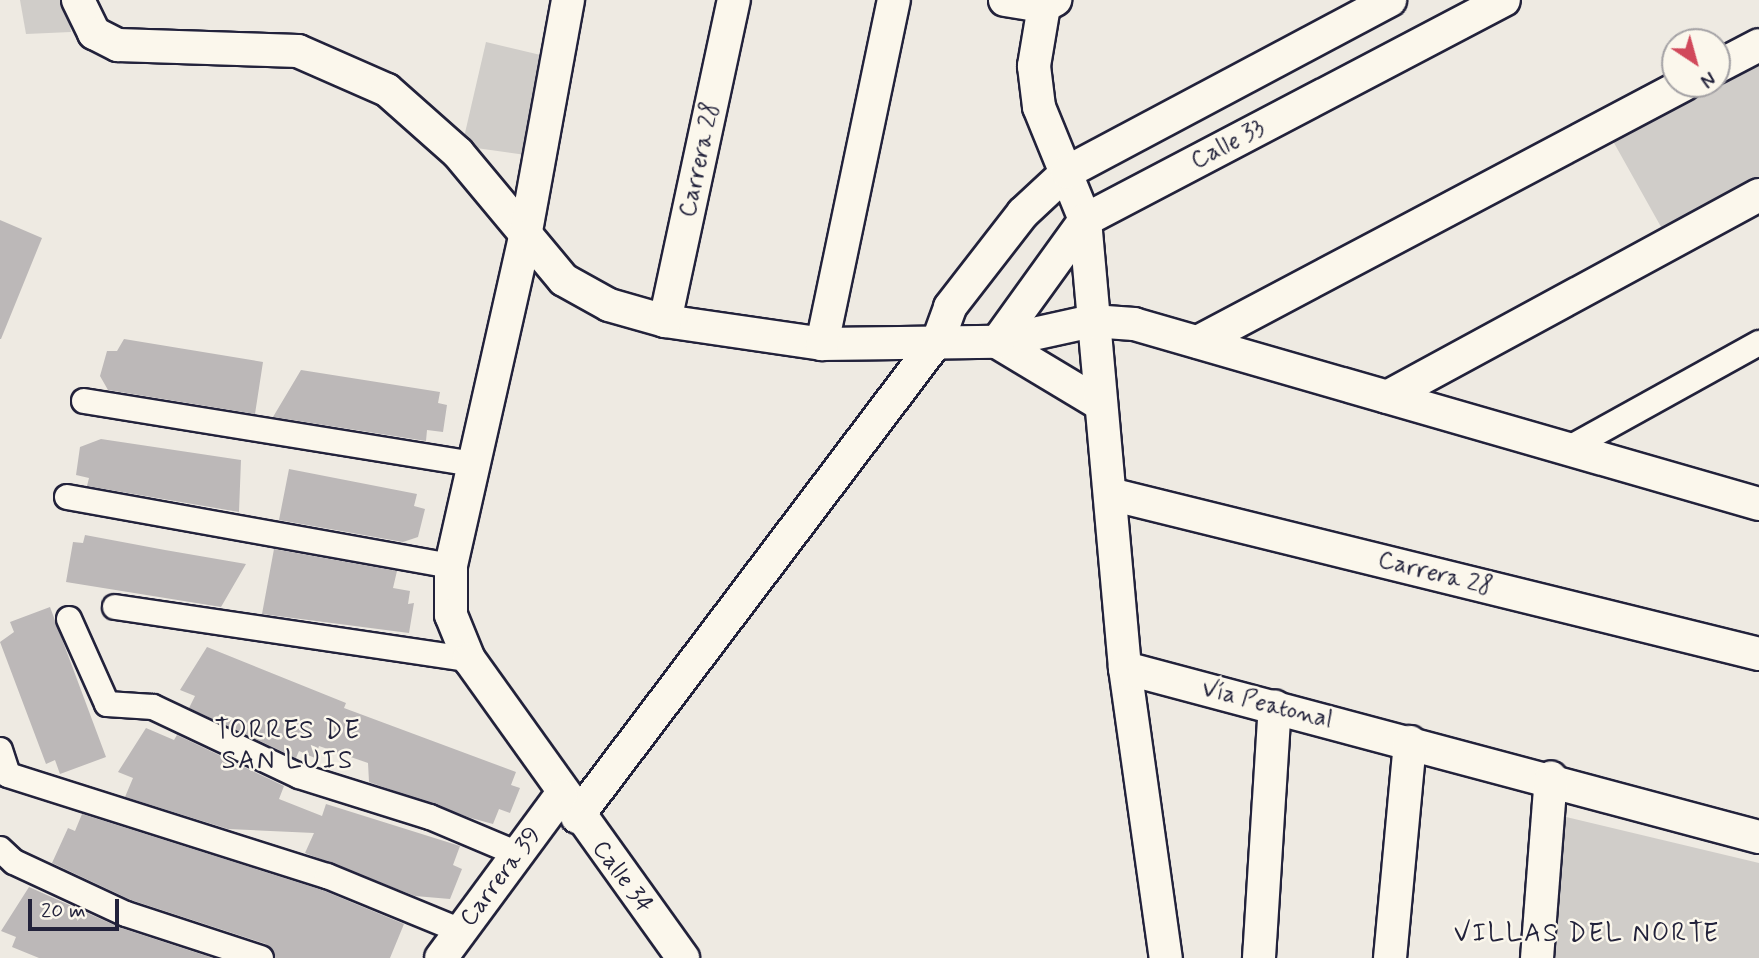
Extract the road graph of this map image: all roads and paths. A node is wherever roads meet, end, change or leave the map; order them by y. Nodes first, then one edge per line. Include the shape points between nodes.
1 (78, 0) edge
2 (568, 0) edge
3 (734, 0) edge
4 (894, 0) edge
5 (1005, 0) edge
6 (1390, 0) edge
7 (1504, 0) edge
8 (1048, 2) edge
9 (1759, 45) edge
10 (1731, 60) edge
11 (1661, 97) edge
12 (1067, 172) junction
13 (1759, 195) edge
14 (1085, 220) junction
15 (525, 237) junction
16 (665, 321) junction
17 (1092, 321) junction
18 (939, 338) junction
19 (997, 342) junction
20 (1198, 342) junction
21 (1759, 343) edge
22 (822, 344) junction
23 (1387, 397) junction
24 (84, 401) dead end
25 (1097, 402) junction
26 (1566, 450) junction
27 (474, 464) junction
28 (1110, 494) junction
29 (67, 497) dead end
30 (1759, 504) edge
31 (451, 566) junction
32 (115, 607) dead end
33 (69, 619) dead end
34 (1759, 654) edge
35 (469, 659) junction
36 (1125, 668) junction
37 (1275, 707) junction
38 (1410, 742) junction
39 (0, 750) edge
40 (1550, 778) junction
41 (569, 806) junction
42 (1759, 837) edge
43 (0, 849) edge
44 (518, 855) junction
45 (461, 931) junction
46 (261, 958) edge
47 (441, 958) edge
48 (682, 958) edge
49 (1166, 958) edge
50 (1259, 958) edge
51 (1390, 958) edge
52 (1537, 958) edge

1 - 15 street via 94,33 118,45 260,46 341,65 387,90 458,153
2 - 15 street, Calle 34
3 - 16 street, Carrera 28
4 - 22 street
5 - 8 street
6 - 12 street
7 - 14 street, Calle 33
8 - 12 street via 1034,66 1039,107
9 - 10 street
11 - 20 street
12 - 14 street
12 - 18 street via 985,257 950,307
13 - 23 street
14 - 17 street
14 - 19 street, Calle 33
15 - 16 street via 564,280 610,305
15 - 27 street, Calle 34
16 - 22 street
17 - 19 street
17 - 20 street via 1133,324
17 - 25 street
18 - 19 street
18 - 22 street
18 - 41 street, Carrera 39
19 - 25 street
20 - 23 street
21 - 26 street
23 - 26 street
24 - 27 street
25 - 28 street
26 - 30 street
27 - 31 street, Calle 34
28 - 34 street, Carrera 28
28 - 36 street
29 - 31 street
31 - 35 street, Calle 34 via 451,615
32 - 35 street
33 - 44 street via 107,704 153,707 299,776 430,817
35 - 41 street, Calle 34
36 - 37 street, Vía Peatonal
36 - 49 street
37 - 38 street, Vía Peatonal
37 - 50 street
38 - 40 street, Vía Peatonal
38 - 51 street
39 - 45 street via 8,775 327,876
40 - 42 street, Vía Peatonal
40 - 52 street
41 - 44 street, Carrera 39
41 - 48 street, Calle 34
43 - 46 street via 13,862 126,914
44 - 45 street, Carrera 39
45 - 47 street, Carrera 39

